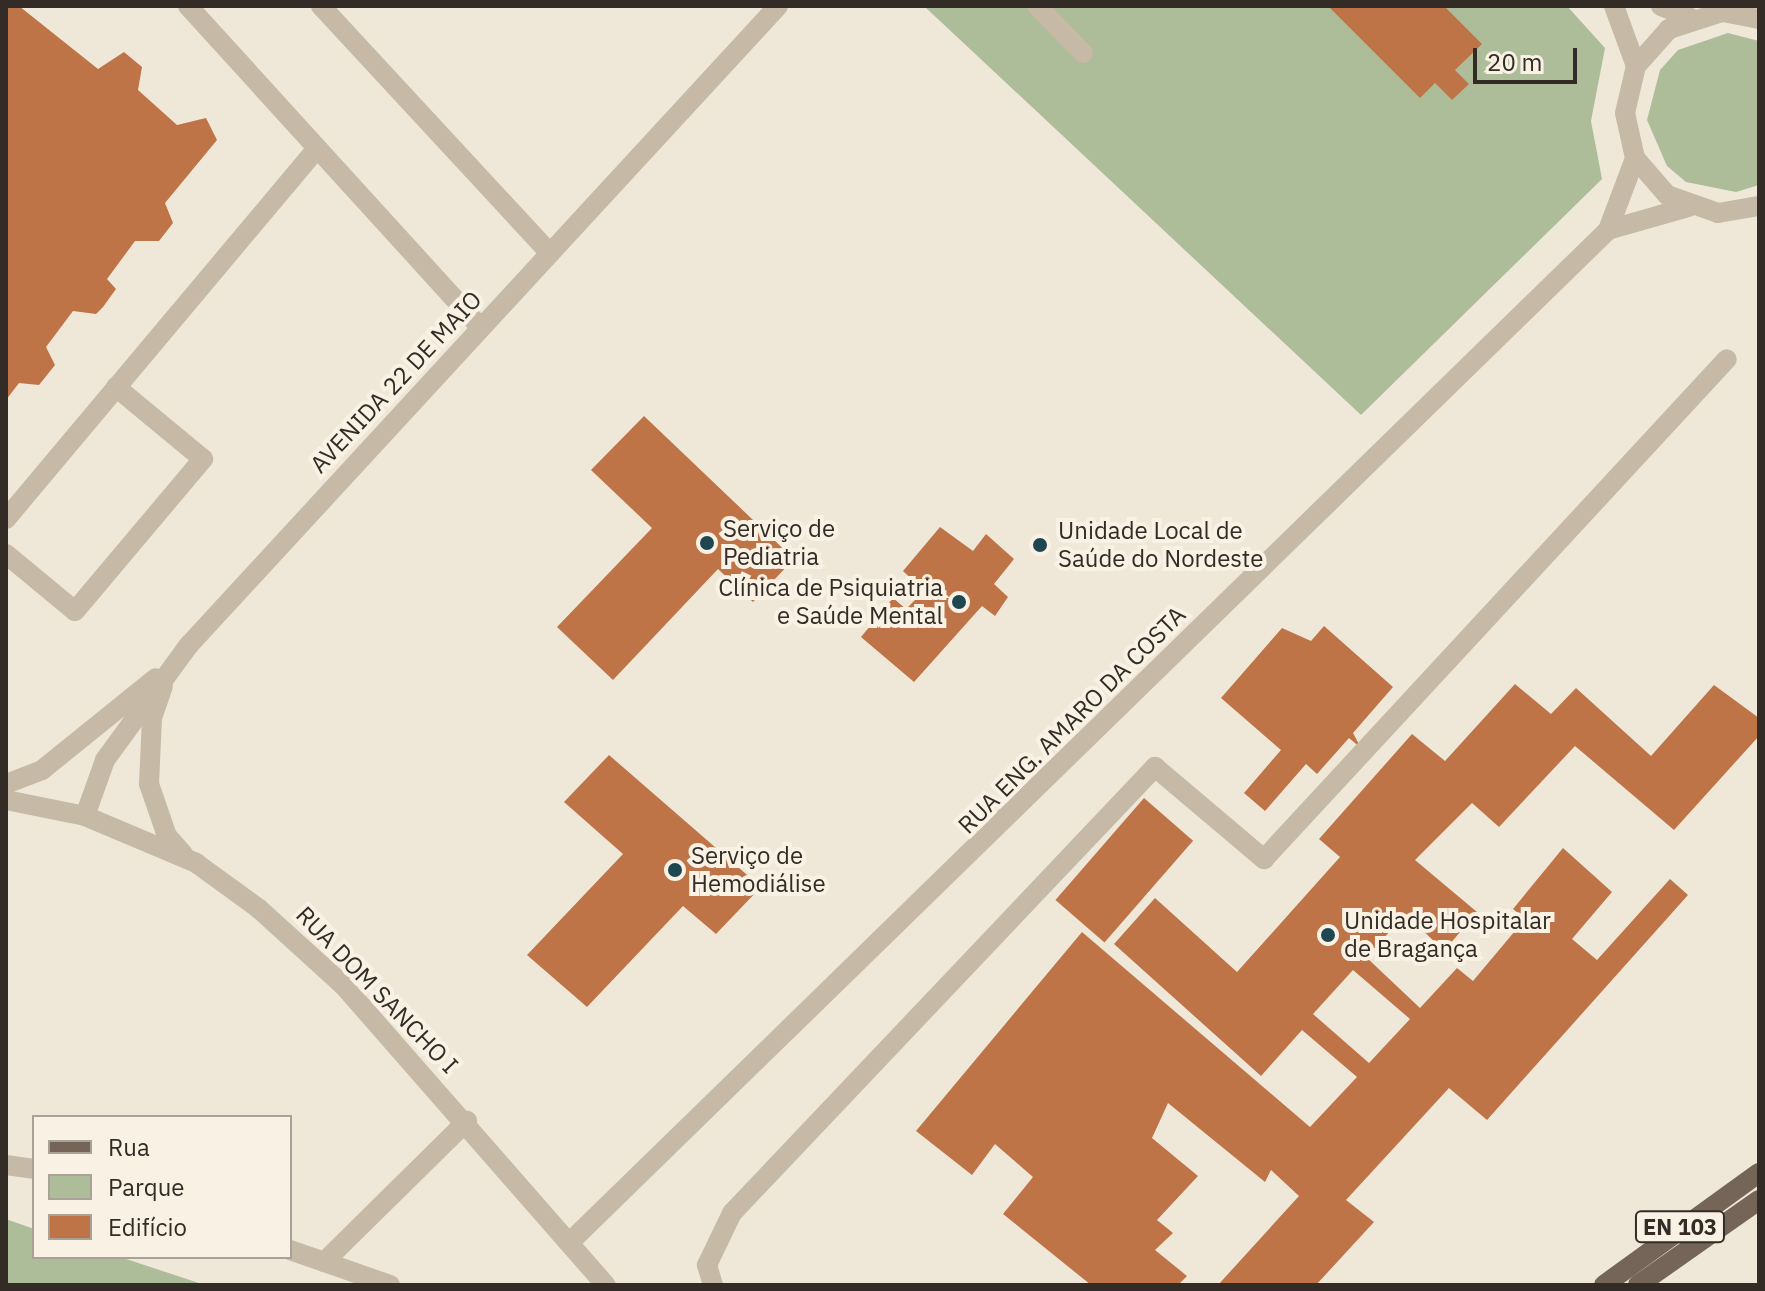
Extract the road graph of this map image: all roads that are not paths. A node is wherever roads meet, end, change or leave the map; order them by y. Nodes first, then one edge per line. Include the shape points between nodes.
1 (188, 6) edge
2 (321, 6) edge
3 (778, 6) edge
4 (1037, 6) edge
5 (1614, 6) edge
6 (1661, 6) edge
7 (1691, 18) junction
8 (1759, 19) edge
9 (1083, 53) dead end
10 (1636, 66) junction
11 (317, 148) junction
12 (1635, 158) junction
13 (1689, 207) junction
14 (1755, 210) edge
15 (1608, 230) junction
16 (550, 253) junction
17 (481, 328) junction
18 (1727, 359) dead end
19 (116, 387) junction
20 (6, 519) edge
21 (6, 554) edge
22 (169, 670) junction
23 (6, 784) edge
24 (6, 800) edge
25 (85, 816) junction
26 (189, 860) junction
27 (467, 1121) junction
28 (6, 1165) edge
29 (32, 1169) edge
30 (1759, 1173) edge
31 (1759, 1200) edge
32 (569, 1243) junction
33 (292, 1251) edge
34 (324, 1262) junction
35 (390, 1285) edge
36 (606, 1285) edge
37 (713, 1285) edge
38 (1604, 1285) edge
39 (1638, 1285) edge

1 - 11 street
2 - 16 street
3 - 16 street, AVENIDA 22 DE MAIO
4 - 9 street
5 - 10 street
6 - 7 street
7 - 8 street via 1722,12
7 - 10 street via 1660,38
10 - 12 street via 1625,113
11 - 17 street
11 - 19 street
12 - 13 street via 1658,187
12 - 15 street, RUA ENG. AMARO DA COSTA
13 - 14 street
13 - 15 street, RUA ENG. AMARO DA COSTA
15 - 32 street, RUA ENG. AMARO DA COSTA
16 - 17 street, AVENIDA 22 DE MAIO
17 - 22 street, AVENIDA 22 DE MAIO
18 - 37 street via 1264,859 1155,767 732,1213 707,1265
19 - 20 street
19 - 21 street via 203,459 75,611
22 - 23 street via 42,770
22 - 25 street, AVENIDA 22 DE MAIO via 105,760
22 - 26 street via 152,718 149,784 167,836
24 - 25 street, RUA DOM SANCHO I
25 - 26 street, RUA DOM SANCHO I
26 - 27 street, RUA DOM SANCHO I via 258,908 343,985
27 - 32 street, RUA DOM SANCHO I
27 - 34 street
28 - 29 street
30 - 38 main road, EN 103
31 - 39 main road, EN 103
32 - 36 street, RUA DOM SANCHO I
33 - 34 street
34 - 35 street

